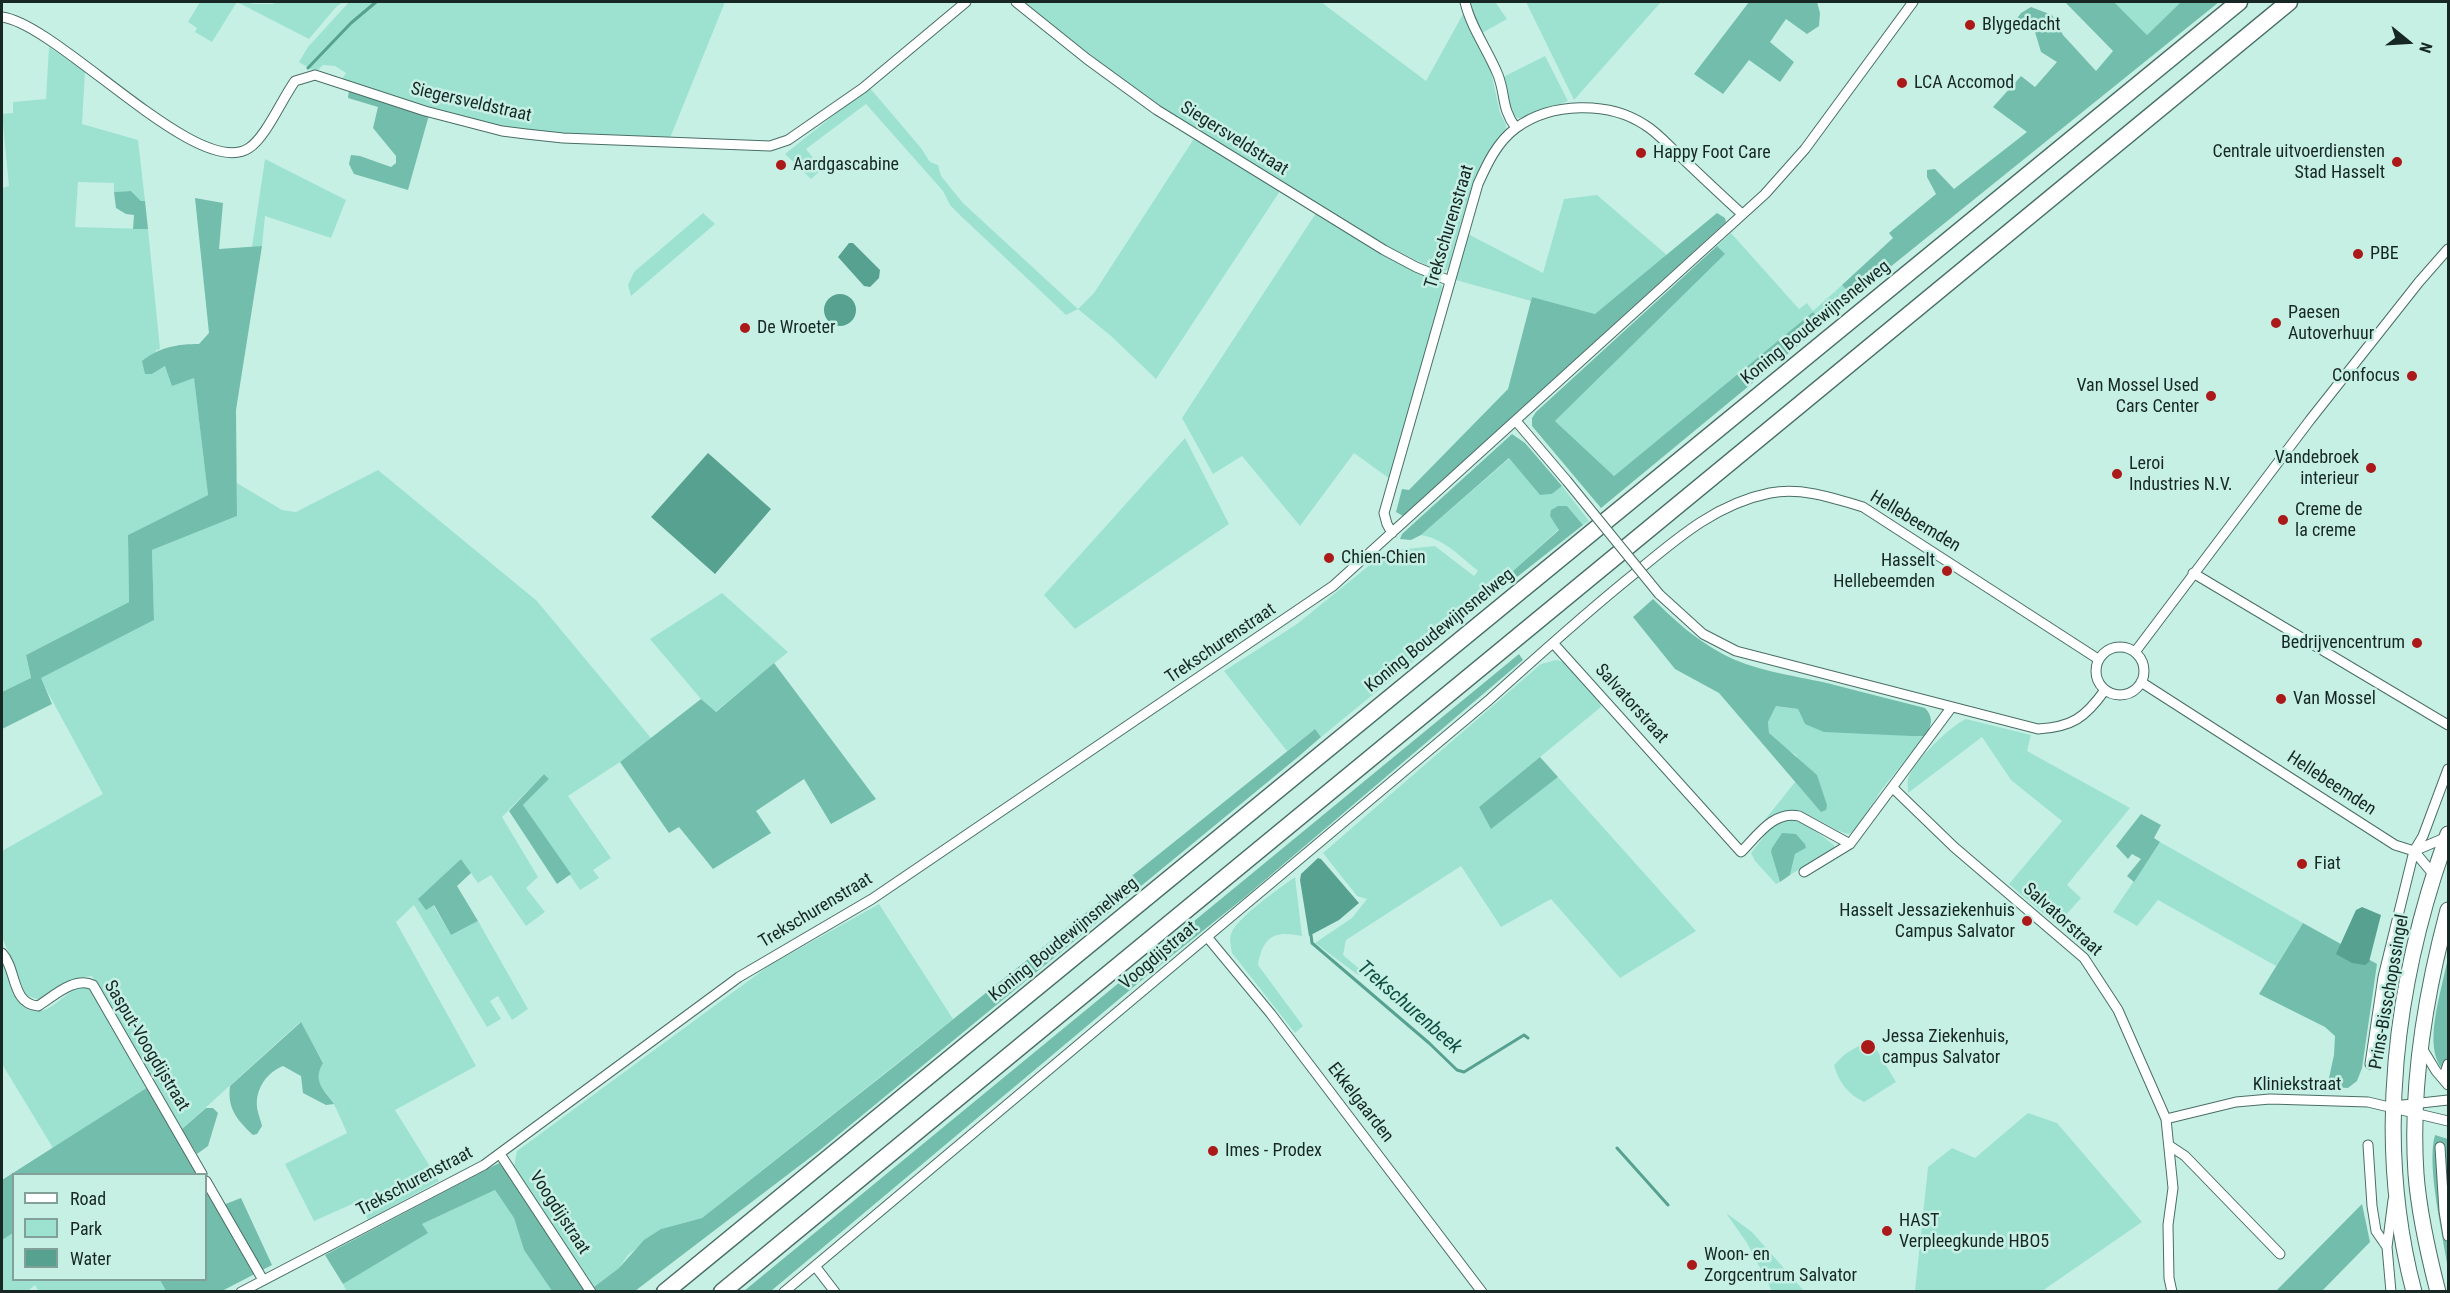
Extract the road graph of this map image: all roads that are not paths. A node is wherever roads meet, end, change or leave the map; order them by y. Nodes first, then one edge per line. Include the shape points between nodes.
1 (966, 2) edge
2 (1016, 2) edge
3 (1465, 2) edge
4 (1913, 2) edge
5 (2239, 2) edge
6 (2289, 2) edge
7 (2, 17) edge
8 (1516, 128) junction
9 (1742, 214) junction
10 (2448, 249) edge
11 (1450, 281) junction
12 (1516, 421) junction
13 (1392, 533) junction
14 (2193, 573) junction
15 (1553, 643) junction
16 (2135, 652) junction
17 (2098, 659) junction
18 (2141, 682) junction
19 (2104, 690) junction
20 (1952, 708) junction
21 (2448, 725) edge
22 (2448, 769) edge
23 (1893, 788) junction
24 (2448, 835) edge
25 (1850, 844) junction
26 (2414, 851) junction
27 (1804, 872) dead end
28 (2434, 875) junction
29 (2448, 910) edge
30 (1208, 938) junction
31 (2, 953) edge
32 (2420, 1046) junction
33 (2370, 1064) dead end
34 (2448, 1064) edge
35 (2446, 1082) edge
36 (2448, 1100) edge
37 (2393, 1107) junction
38 (2416, 1109) junction
39 (2166, 1119) junction
40 (2448, 1121) edge
41 (2368, 1145) dead end
42 (2170, 1146) junction
43 (2440, 1147) dead end
44 (500, 1154) junction
45 (201, 1173) edge
46 (207, 1182) edge
47 (2395, 1189) junction
48 (2448, 1236) edge
49 (2387, 1247) junction
50 (2280, 1254) dead end
51 (815, 1266) junction
52 (263, 1280) junction
53 (241, 1292) edge
54 (591, 1292) edge
55 (665, 1292) edge
56 (722, 1292) edge
57 (783, 1292) edge
58 (835, 1292) edge
59 (1482, 1292) edge
60 (2172, 1292) edge
61 (2391, 1292) edge
62 (2414, 1292) edge
63 (2438, 1292) edge

1 - 7 street, Siegersveldstraat via 863,88 788,140 770,146 563,138 502,131 315,75 296,81 248,149 223,153 146,112 32,28
2 - 11 street, Siegersveldstraat via 1157,110 1384,250
3 - 8 street via 1468,17 1499,77 1506,114
4 - 9 street, Trekschurenstraat via 1805,149
5 - 55 highway, Koning Boudewijnsnelweg
6 - 56 highway
8 - 9 street, Trekschurenstraat via 1546,114 1574,108 1602,109 1632,118 1657,134
8 - 11 street, Trekschurenstraat via 1498,147 1478,184
9 - 12 street, Trekschurenstraat
10 - 14 street
11 - 13 street, Trekschurenstraat via 1384,513
12 - 13 street, Trekschurenstraat
12 - 20 street, bridge via 1659,594 1703,634 1736,651
13 - 44 street, Trekschurenstraat via 1333,586 1288,618 872,898 739,977
14 - 16 street
14 - 21 street
15 - 17 street, Hellebeemden via 1703,518 1770,493 1797,491 1863,507
15 - 25 street, Salvatorstraat via 1741,852 1770,823 1793,814
15 - 30 street, Voogdijstraat
16 - 17 street via 2115,647
16 - 18 street via 2144,666
17 - 19 street via 2097,681
18 - 19 street via 2125,695
18 - 26 street, Hellebeemden via 2395,845
19 - 20 street via 2091,708 2061,727 2038,729
20 - 23 street
22 - 26 street, Prins-Bisschopssingel
23 - 25 street
23 - 39 street, Salvatorstraat via 1954,847 2084,958 2118,1010
24 - 26 street, Prins-Bisschopssingel
24 - 28 highway, Prins-Bisschopssingel
25 - 27 street
26 - 28 street
26 - 33 street, Prins-Bisschopssingel via 2383,977
28 - 37 highway, Prins-Bisschopssingel via 2409,973 2398,1036
29 - 32 highway via 2434,963
30 - 51 street, Voogdijstraat
30 - 59 street, Ekkelgaarden via 1271,1014
31 - 45 street, Sasput-Voogdijstraat via 22,1001 30,1006 38,1006 78,981 93,985
32 - 35 street
32 - 38 highway
34 - 35 street
36 - 38 street, Kliniekstraat
37 - 38 street, Kliniekstraat
37 - 39 street, Kliniekstraat via 2368,1102 2270,1099 2236,1102
37 - 47 highway, Prins-Bisschopssingel
38 - 40 street
38 - 63 highway via 2416,1175 2424,1234
39 - 42 street, Salvatorstraat
41 - 49 street, Prins-Bisschopssingel via 2376,1231
42 - 50 street via 2186,1156
42 - 60 street, Salvatorstraat via 2173,1188 2168,1255
43 - 48 street
44 - 52 street, Trekschurenstraat via 434,1193
44 - 54 street, Voogdijstraat
46 - 52 street
47 - 49 street, Prins-Bisschopssingel
47 - 62 highway, Prins-Bisschopssingel
49 - 61 street, Prins-Bisschopssingel
51 - 57 street, Voogdijstraat
51 - 58 street
52 - 53 street, Trekschurenstraat

